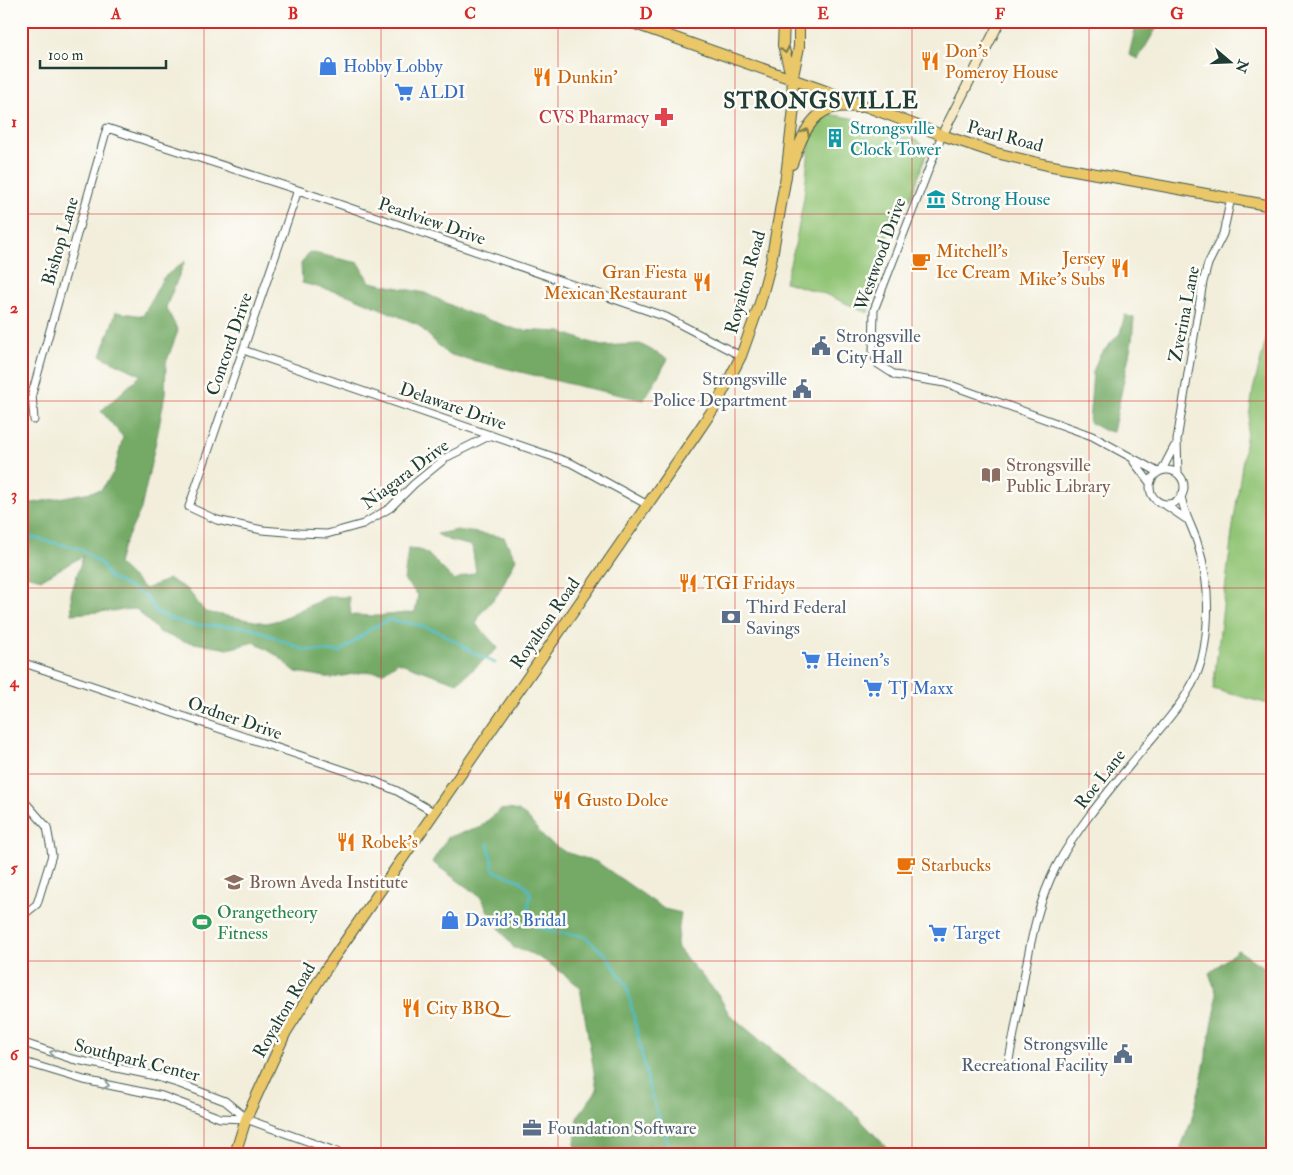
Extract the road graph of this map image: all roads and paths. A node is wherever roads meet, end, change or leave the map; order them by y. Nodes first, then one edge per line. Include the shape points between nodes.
1 (627, 21) edge
2 (784, 21) edge
3 (799, 21) edge
4 (1000, 21) edge
5 (792, 79) junction
6 (868, 107) junction
7 (107, 128) joint
8 (942, 135) junction
9 (786, 176) junction
10 (298, 190) junction
11 (1231, 198) junction
12 (1272, 206) edge
13 (243, 350) junction
14 (741, 356) junction
15 (34, 420) dead end
16 (491, 435) junction
17 (1177, 440) junction
18 (1130, 458) junction
19 (1160, 471) junction
20 (1178, 474) junction
21 (1150, 483) junction
22 (1181, 495) junction
23 (646, 504) junction
24 (1164, 504) junction
25 (189, 507) joint
26 (1188, 521) junction
27 (21, 662) edge
28 (21, 800) edge
29 (435, 813) junction
30 (21, 917) edge
31 (21, 1042) edge
32 (21, 1061) edge
33 (1008, 1065) dead end
34 (246, 1119) junction
35 (235, 1154) edge
36 (343, 1154) edge

1 - 5 main road, Pearl Road
2 -> 5 main road, Royalton Road via 783,46
3 - 5 main road, Royalton Road via 799,47
4 - 8 street, Westwood Drive
5 - 6 main road, Pearl Road
5 - 9 main road, Royalton Road via 794,108
6 - 8 main road, Pearl Road
9 -> 6 main road via 815,117 834,107
7 - 10 street, Pearlview Drive
7 - 15 street, Bishop Lane via 32,394
8 - 11 main road, Pearl Road via 1047,165
8 - 18 street, Westwood Drive via 874,310 872,341 875,359 895,375 944,383 1028,412 1092,436
9 - 14 main road, Royalton Road via 766,280
10 - 13 street, Concord Drive
10 - 14 street, Pearlview Drive via 666,318
11 - 12 main road, Pearl Road
11 - 17 street, Zverina Lane via 1223,234 1203,282
13 - 16 street, Delaware Drive
13 - 25 street, Concord Drive
14 - 23 main road, Royalton Road via 716,405
16 - 23 street, Delaware Drive via 571,463
16 - 25 street, Niagara Drive via 447,456 390,508 362,524 327,534 262,530 217,520
17 - 19 street, Zverina Lane
17 - 20 street, Zverina Lane
18 - 19 street, Westwood Drive
18 - 21 street, Westwood Drive
19 - 20 street via 1170,470
19 - 21 street
20 - 22 street via 1183,482
21 - 24 street via 1152,495
22 - 24 street
22 - 26 street, Roe Lane
23 - 29 main road, Royalton Road
24 - 26 street
26 - 33 street, Roe Lane via 1207,577 1208,617 1200,666 1179,706 1072,841 1045,890 1035,921
27 - 29 street, Ordner Drive via 367,778
28 - 30 street via 48,827 52,855 37,904
29 - 34 main road, Royalton Road via 286,1032
34 -> 31 street, Southpark Center via 225,1101 180,1084 84,1062
32 -> 34 street, Southpark Center via 84,1080 162,1096 220,1118
34 - 35 main road, Royalton Road
34 - 36 street

